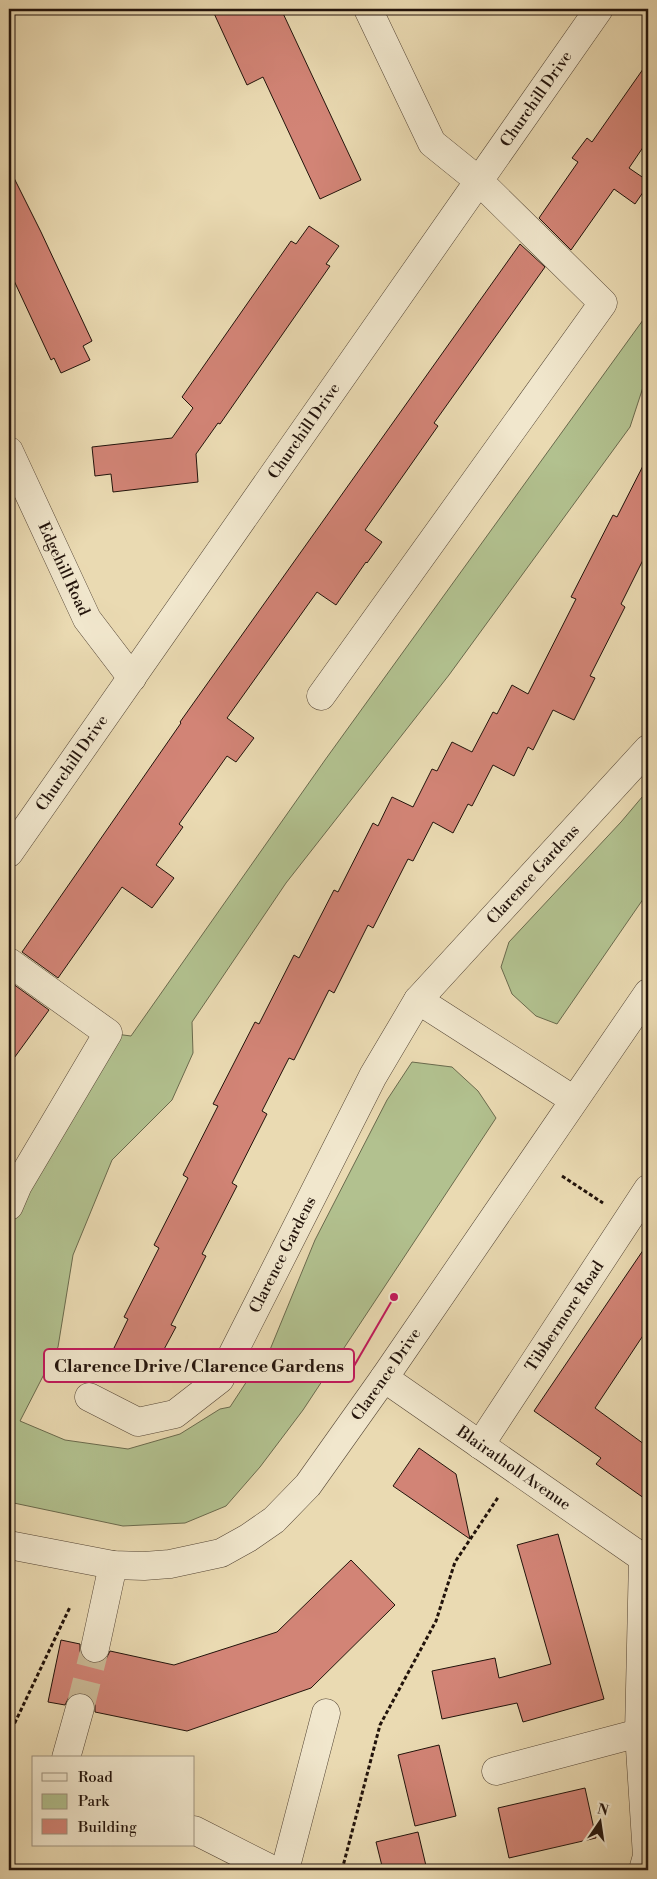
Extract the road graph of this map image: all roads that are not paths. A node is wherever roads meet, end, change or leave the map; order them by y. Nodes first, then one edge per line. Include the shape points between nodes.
1 (368, 9) edge
2 (598, 9) edge
3 (478, 181) junction
4 (9, 451) edge
5 (132, 678) junction
6 (321, 696) dead end
7 (648, 749) edge
8 (9, 853) edge
9 (9, 962) edge
10 (648, 993) edge
11 (418, 1000) junction
12 (574, 1100) junction
13 (648, 1189) edge
14 (9, 1206) edge
15 (384, 1378) junction
16 (89, 1397) dead end
17 (480, 1445) junction
18 (9, 1545) edge
19 (646, 1558) edge
20 (113, 1565) junction
21 (95, 1648) tunnel mouth
22 (80, 1708) tunnel mouth
23 (326, 1713) dead end
24 (639, 1733) junction
25 (67, 1756) edge
26 (496, 1771) dead end
27 (195, 1831) edge
28 (273, 1870) edge
29 (285, 1870) edge
30 (643, 1870) edge

1 - 3 street via 432,143
2 - 3 street, Churchill Drive
3 - 5 street, Churchill Drive
3 - 6 street via 603,303
4 - 5 street, Edgehill Road via 87,618
5 - 8 street, Churchill Drive
7 - 11 street, Clarence Gardens
9 - 14 street via 108,1033 18,1184
10 - 12 street, Clarence Drive
11 - 12 street
11 - 16 street, Clarence Gardens via 373,1076 220,1379 175,1414 138,1422
12 - 15 street, Clarence Drive
13 - 17 street, Tibbermore Road
15 - 17 street, Blairatholl Avenue
15 - 20 street, Clarence Drive via 308,1485 274,1520 248,1538 221,1553 170,1564
17 - 19 street, Blairatholl Avenue
18 - 20 street, Clarence Drive
19 - 24 street, Blairatholl Avenue
20 - 21 street
22 - 25 street
23 - 29 street
24 - 26 street
24 - 30 street, Blairatholl Avenue via 648,1856
27 - 28 street

